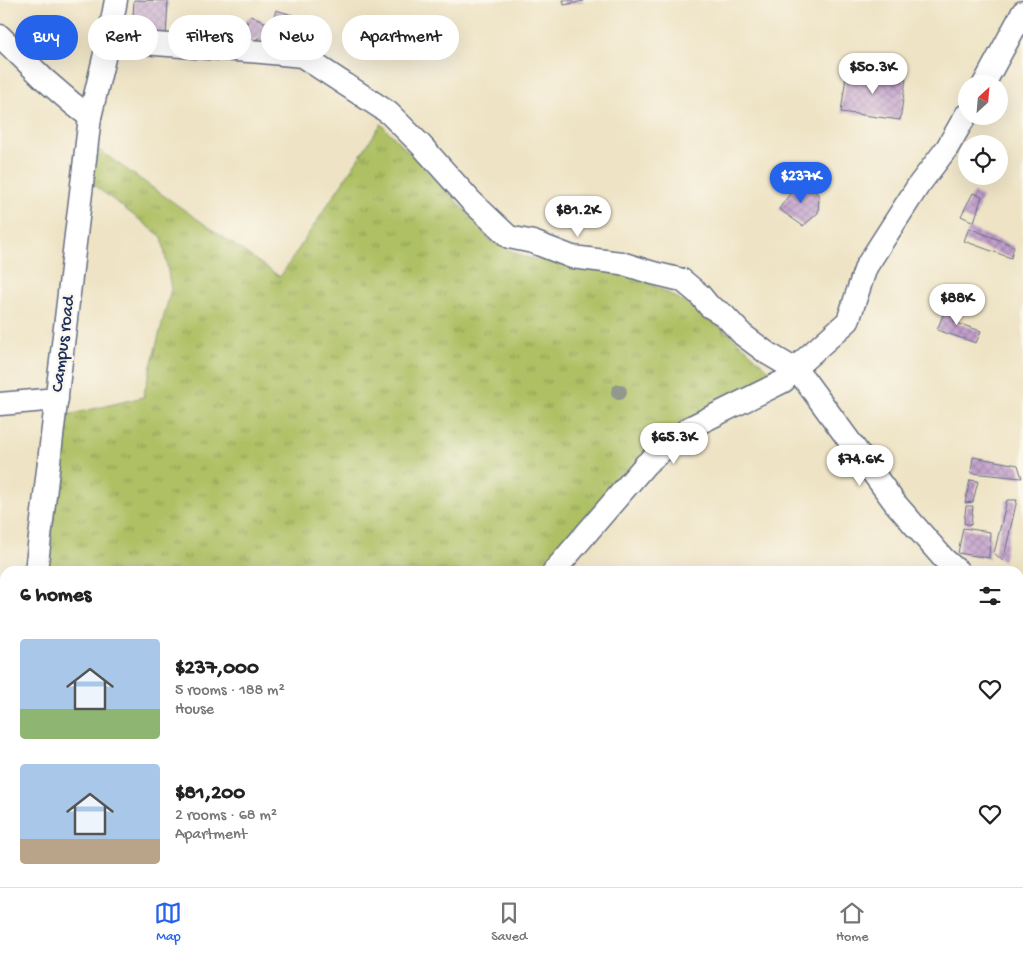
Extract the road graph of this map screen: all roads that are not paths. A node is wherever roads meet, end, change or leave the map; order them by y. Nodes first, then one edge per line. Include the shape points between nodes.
1 (116, 0) edge
2 (1023, 12) edge
3 (113, 15) edge
4 (0, 36) edge
5 (158, 43) edge
6 (104, 60) edge
7 (989, 75) edge
8 (90, 117) junction
9 (961, 125) edge
10 (794, 369) junction
11 (57, 399) junction
12 (0, 404) edge
13 (37, 566) edge
14 (558, 566) edge
15 (952, 566) edge

1 - 3 street, Campus road
2 - 7 street
4 - 8 street
5 - 10 street via 302,56 389,113 509,237 572,257 621,263 682,280 743,335
6 - 8 street, Campus road
8 - 11 street, Campus road
9 - 10 street via 866,267 848,321
10 - 14 street via 784,381 689,428 646,464
10 - 15 street via 895,503
11 - 12 street
11 - 13 street, Campus road

